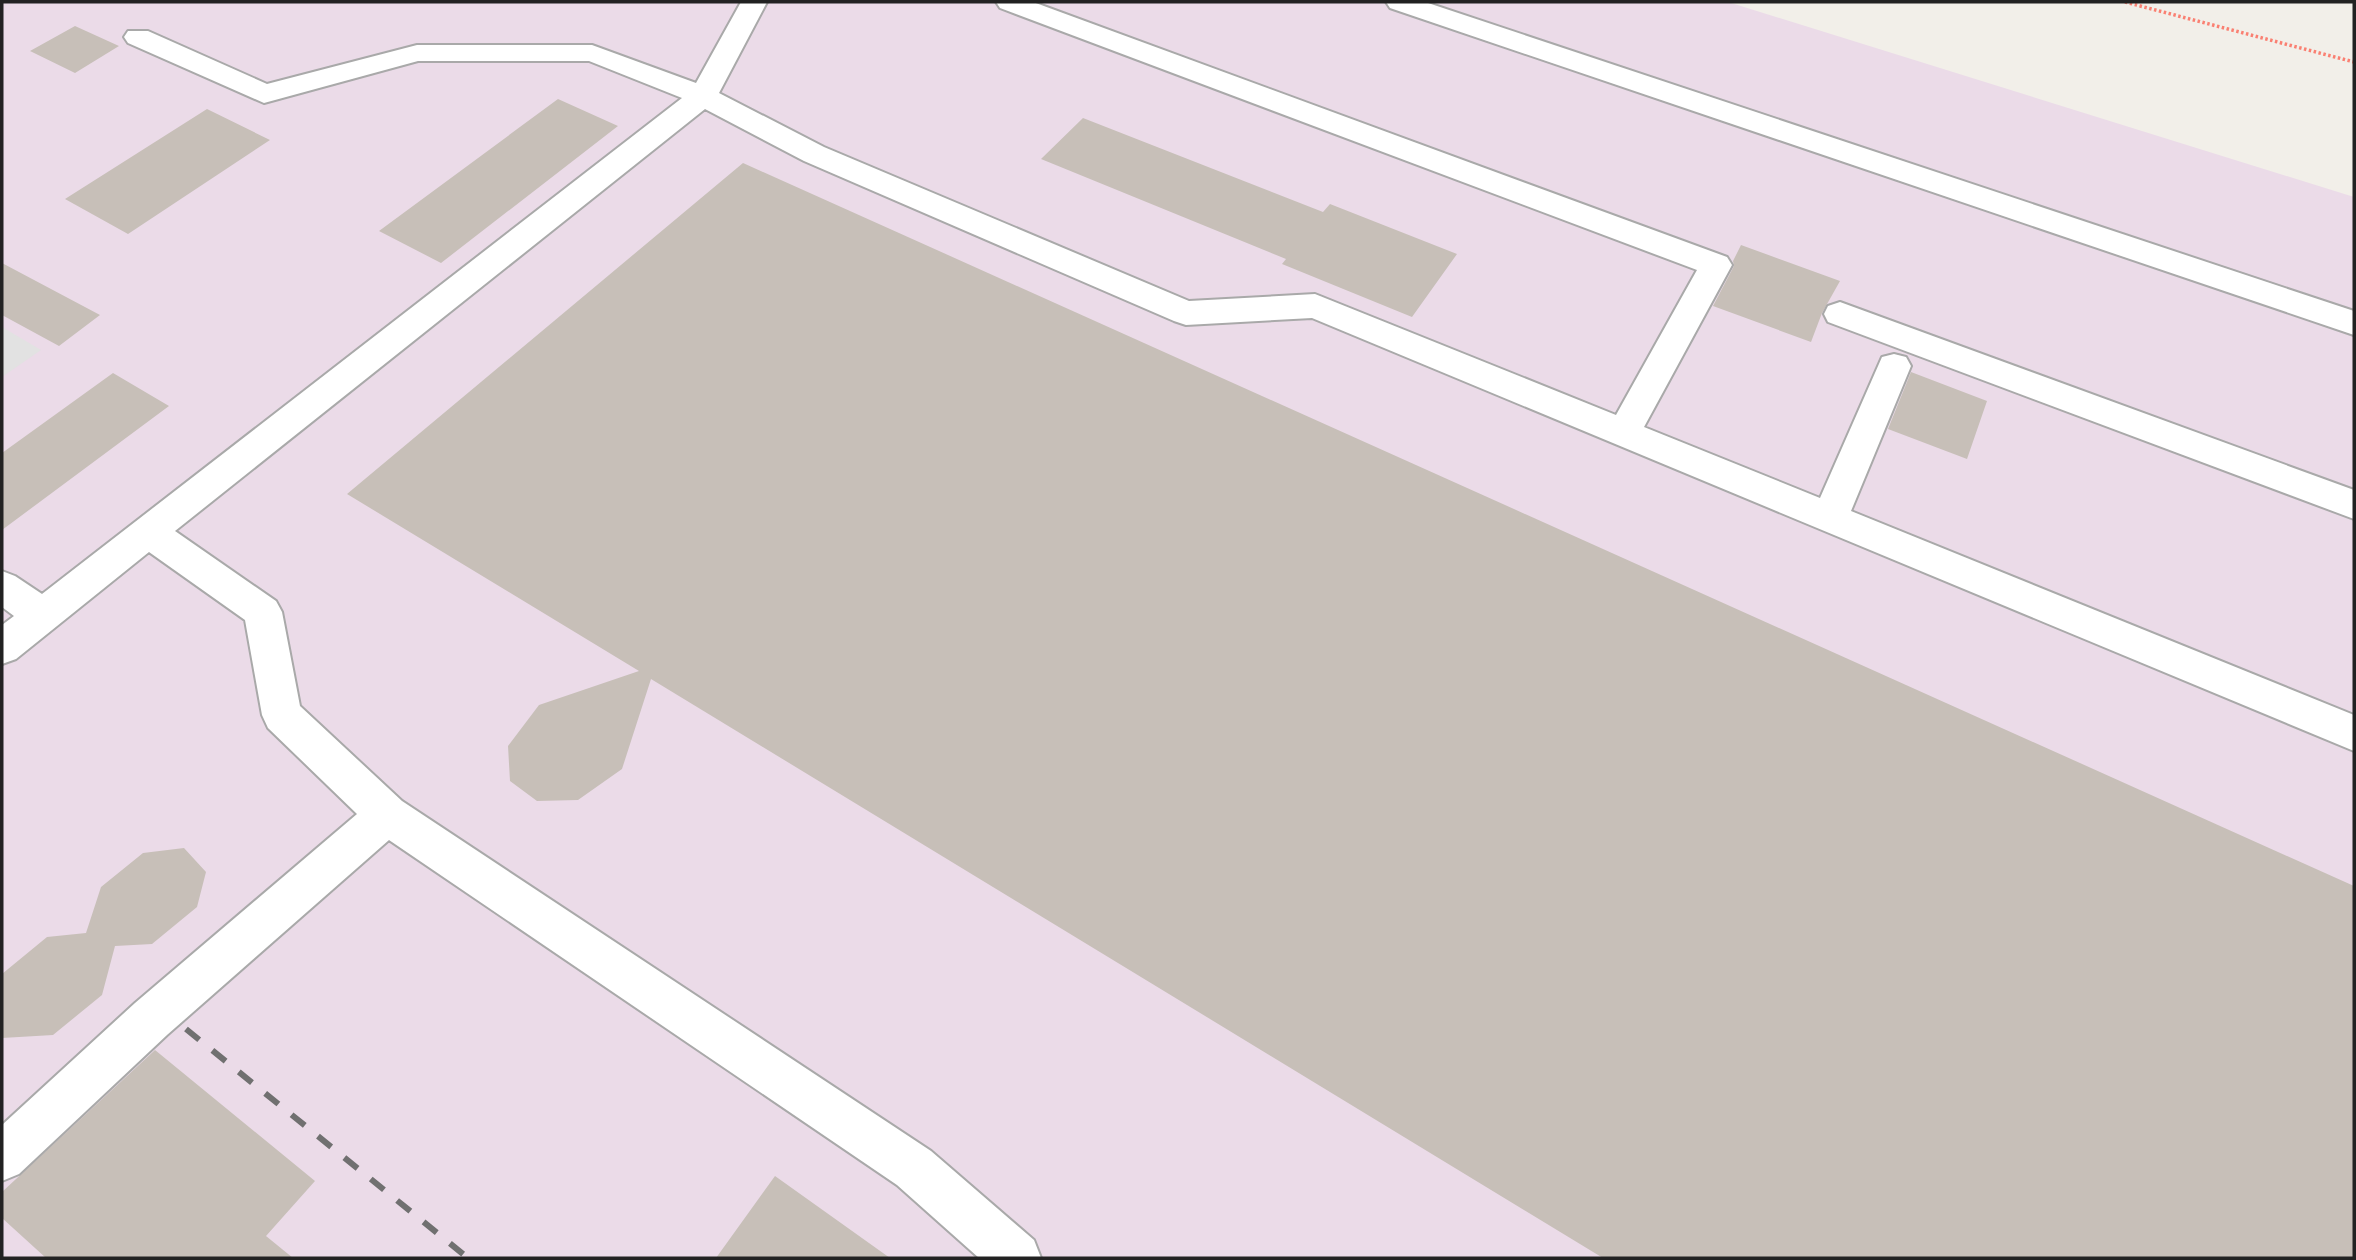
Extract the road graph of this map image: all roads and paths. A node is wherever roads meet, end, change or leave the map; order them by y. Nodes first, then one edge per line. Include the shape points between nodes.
1 (754, 2) edge
2 (1009, 2) edge
3 (1399, 2) edge
4 (2125, 2) edge
5 (138, 37) dead end
6 (2354, 61) edge
7 (703, 96) junction
8 (1840, 314) dead end
9 (2354, 323) edge
10 (1894, 366) dead end
11 (1623, 433) junction
12 (2354, 505) edge
13 (1830, 518) junction
14 (148, 532) junction
15 (2, 587) edge
16 (42, 615) junction
17 (2, 647) edge
18 (2354, 733) edge
19 (387, 815) junction
20 (2, 1157) edge
21 (1016, 1258) edge

1 - 7 lane
2 - 11 lane via 1716,265
3 - 9 lane
4 - 6 path
5 - 7 lane via 264,94 417,53 592,52
7 - 11 lane via 814,154 1186,313 1315,306
7 - 14 lane
8 - 12 lane
10 - 13 lane
11 - 13 lane
13 - 18 lane
14 - 16 lane
14 - 19 lane via 263,612 282,715
15 - 16 lane
16 - 17 lane
19 - 20 lane via 151,1019
19 - 21 lane via 914,1168

